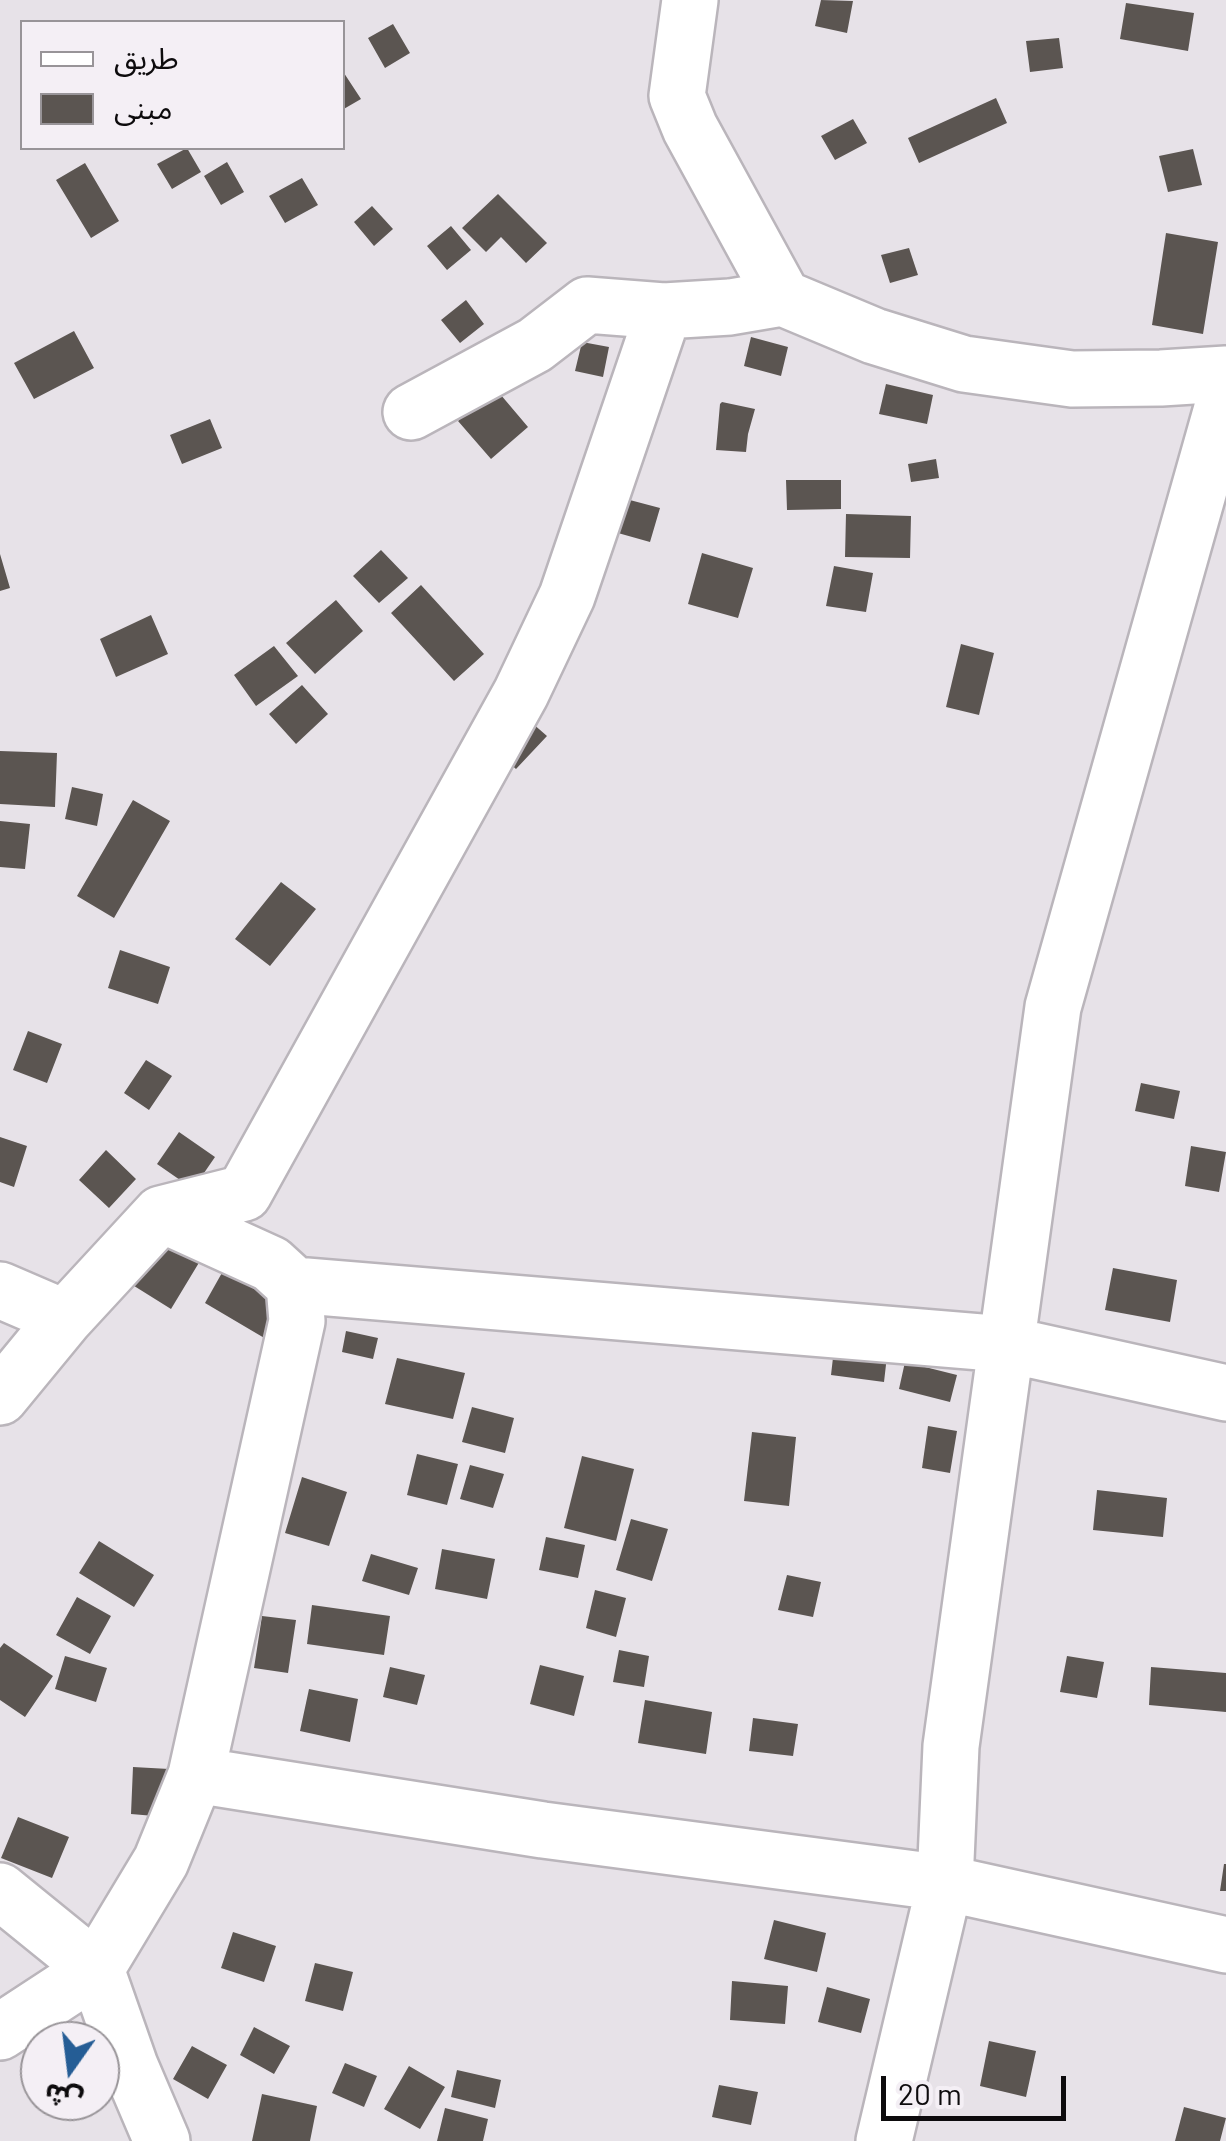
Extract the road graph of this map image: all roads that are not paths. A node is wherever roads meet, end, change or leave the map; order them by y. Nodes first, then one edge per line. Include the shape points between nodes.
1 (690, 0) edge
2 (782, 298) junction
3 (664, 310) junction
4 (1226, 374) edge
5 (1226, 394) edge
6 (412, 412) dead end
7 (161, 1214) junction
8 (294, 1286) junction
9 (0, 1290) edge
10 (65, 1318) junction
11 (1006, 1344) junction
12 (1226, 1394) edge
13 (0, 1396) edge
14 (196, 1775) junction
15 (945, 1884) junction
16 (0, 1891) edge
17 (1226, 1944) edge
18 (96, 1969) junction
19 (0, 2032) edge
20 (162, 2141) edge
21 (884, 2141) edge

1 - 2 street via 677,96
2 - 3 street
2 - 4 street via 964,364 1072,379
3 - 6 street via 586,305 535,345
3 - 7 street via 567,596 529,677 244,1193
5 - 11 street via 1053,1007
7 - 8 street via 271,1264
7 - 10 street
8 - 11 street
8 - 14 street via 297,1321
9 - 10 street
10 - 13 street
11 - 12 street
11 - 15 street via 951,1746
14 - 15 street
14 - 18 street via 161,1861
15 - 17 street
15 - 21 street
16 - 18 street
18 - 19 street
18 - 20 street

